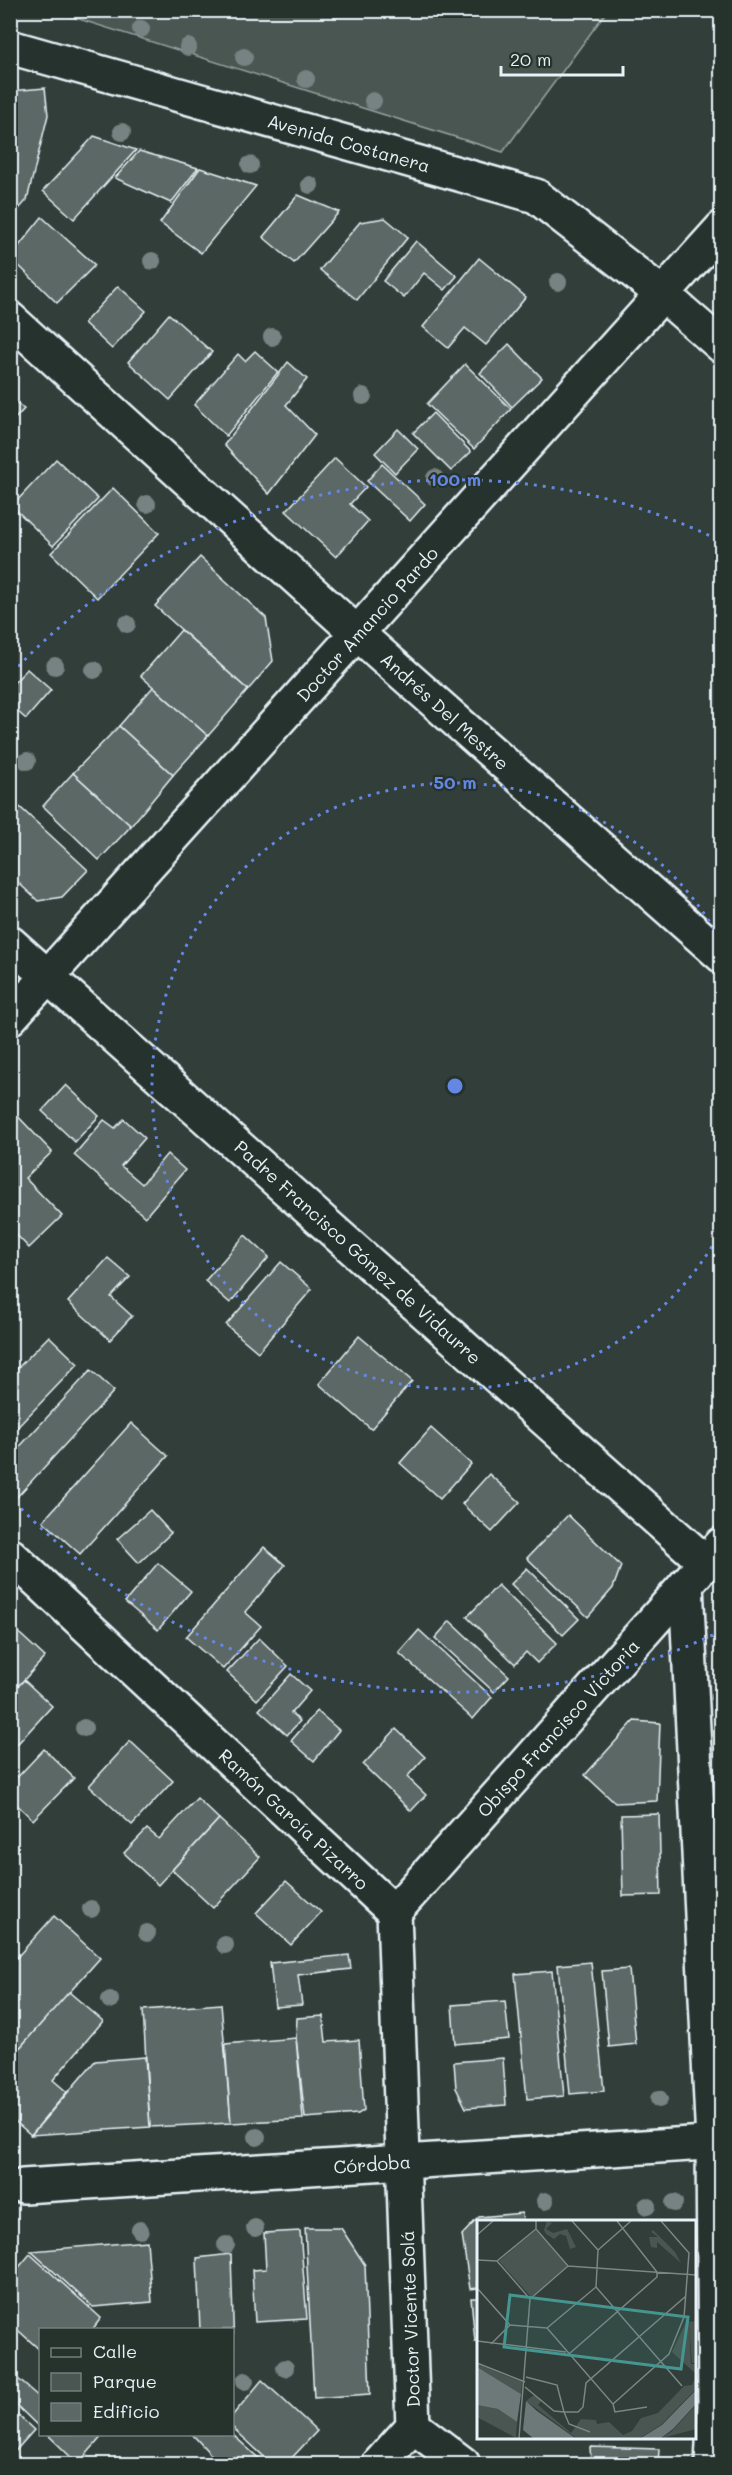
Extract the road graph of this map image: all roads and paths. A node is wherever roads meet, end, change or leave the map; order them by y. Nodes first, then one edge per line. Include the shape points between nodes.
1 (10, 46) edge
2 (722, 228) edge
3 (661, 293) junction
4 (10, 319) edge
5 (722, 346) edge
6 (358, 634) junction
7 (10, 943) edge
8 (722, 956) edge
9 (48, 976) junction
10 (10, 1018) edge
11 (10, 1555) edge
12 (704, 1563) edge
13 (394, 1912) junction
14 (717, 2142) edge
15 (405, 2162) junction
16 (15, 2187) edge
17 (413, 2426) junction
18 (379, 2464) edge
19 (463, 2464) edge
20 (712, 2464) edge

1 - 3 street, Avenida Costanera via 536,196
2 - 3 street, Doctor Amancio Pardo
3 - 5 street, Avenida Costanera
3 - 6 street, Doctor Amancio Pardo
4 - 6 street, Andrés Del Mestre
6 - 8 street, Andrés Del Mestre
6 - 9 street, Doctor Amancio Pardo
7 - 9 street, Padre Francisco Gómez de Vidaurre
9 - 10 street, Doctor Amancio Pardo
9 - 12 street, Padre Francisco Gómez de Vidaurre
11 - 13 street, Ramón García Pizarro
12 - 13 street, Obispo Francisco Victoria
12 - 14 street
13 - 15 street
14 - 15 street, Córdoba
14 - 20 street
15 - 16 street, Córdoba
15 - 17 street, Doctor Vicente Solá
17 - 18 street, Doctor Vicente Solá
17 - 19 street

